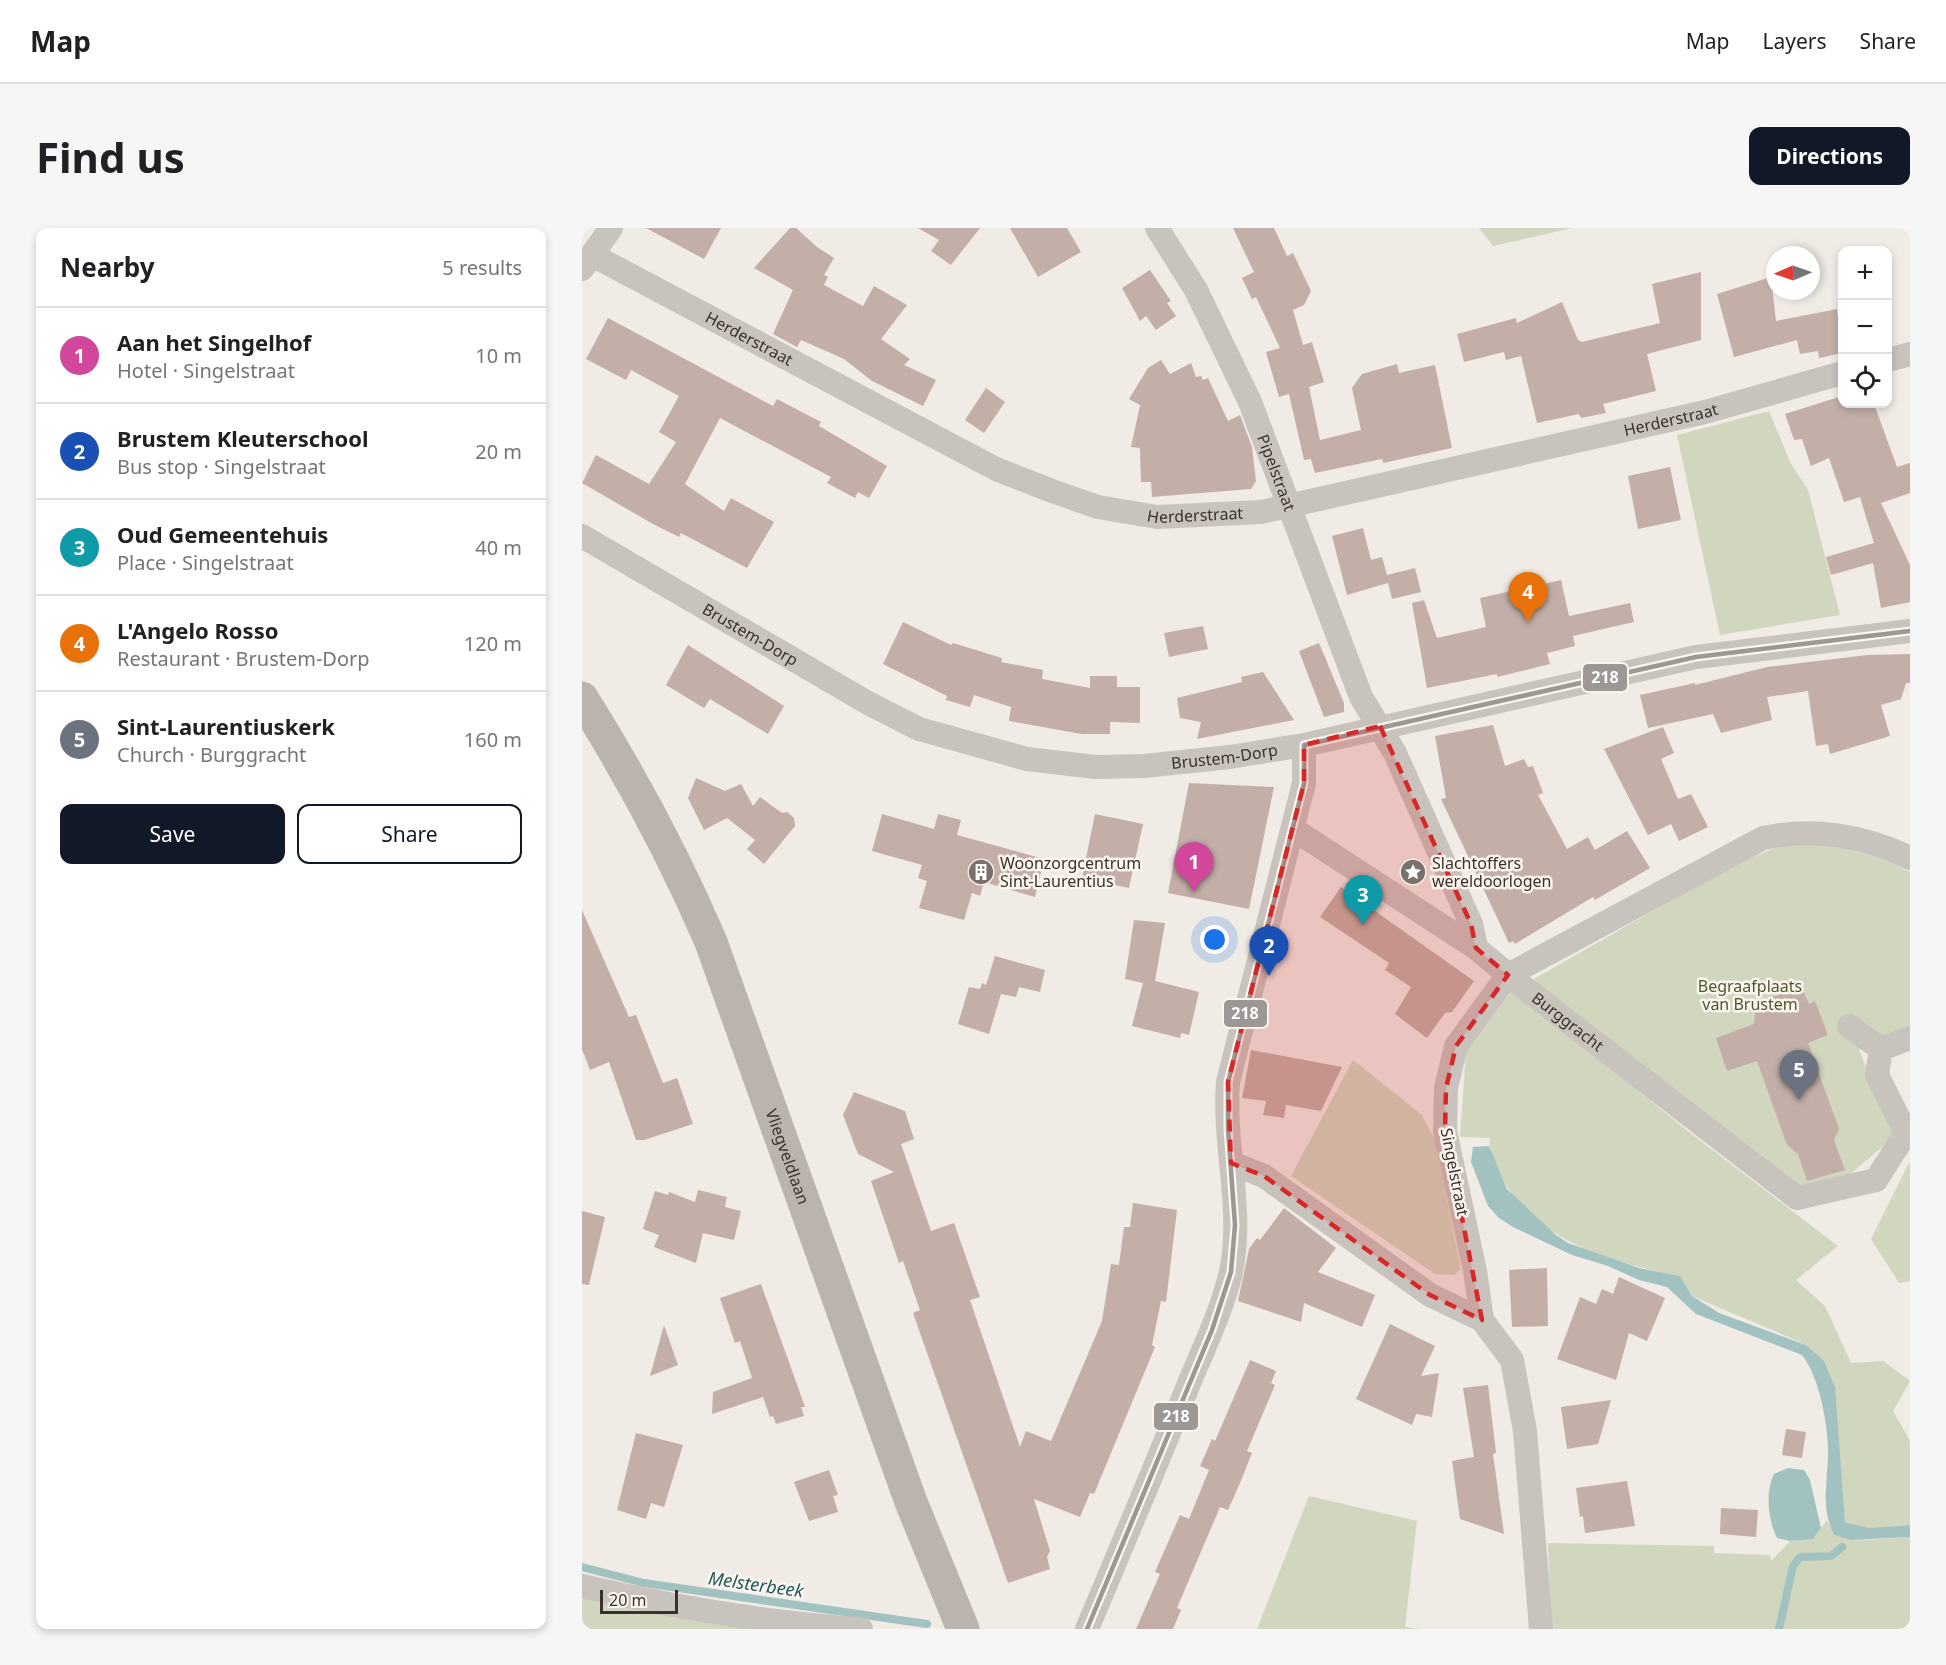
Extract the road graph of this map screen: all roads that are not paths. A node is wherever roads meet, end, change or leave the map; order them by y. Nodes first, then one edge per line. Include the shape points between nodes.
1 (611, 228) edge
2 (1157, 228) edge
3 (587, 262) edge
4 (1910, 354) edge
5 (1892, 359) edge
6 (1838, 374) edge
7 (1288, 506) junction
8 (582, 536) edge
9 (1910, 631) edge
10 (582, 698) edge
11 (1380, 726) junction
12 (1304, 745) junction
13 (1293, 829) junction
14 (1910, 858) edge
15 (1476, 948) junction
16 (1508, 975) junction
17 (1849, 1026) dead end
18 (1910, 1038) edge
19 (1881, 1048) junction
20 (1231, 1163) junction
21 (1482, 1320) junction
22 (582, 1586) edge
23 (861, 1629) edge
24 (963, 1629) edge
25 (1087, 1629) edge
26 (1541, 1629) edge

1 - 3 street
2 - 7 street, Pipelstraat via 1196,290 1250,402
3 - 7 street, Herderstraat via 996,469 1052,491 1098,507 1157,517 1261,512
4 - 5 street
6 - 7 street, Herderstraat via 1706,412
7 - 11 street, Pipelstraat via 1361,697
8 - 12 street, Brustem-Dorp via 868,703 930,732 1027,759 1096,767 1230,757
9 - 11 street, Brustem-Dorp via 1696,657
10 - 24 main road, Vliegveldlaan via 648,808 706,932 911,1502
11 - 12 street, Brustem-Dorp
11 - 15 street via 1471,924
12 - 13 street via 1304,783
13 - 15 street
13 - 20 street via 1228,1082 1226,1112
14 - 16 street via 1881,844 1817,833 1763,838
15 - 16 street
16 - 19 street, Burggracht via 1797,1198 1876,1180 1906,1133 1877,1075
16 - 21 street, Singelstraat via 1456,1046 1446,1088 1445,1131
17 - 19 street
18 - 19 street
20 - 21 street, Singelstraat via 1264,1176 1430,1295
20 - 25 street via 1236,1234 1222,1302
21 - 26 street, Singelstraat via 1512,1360 1525,1431
22 - 23 street via 816,1626

